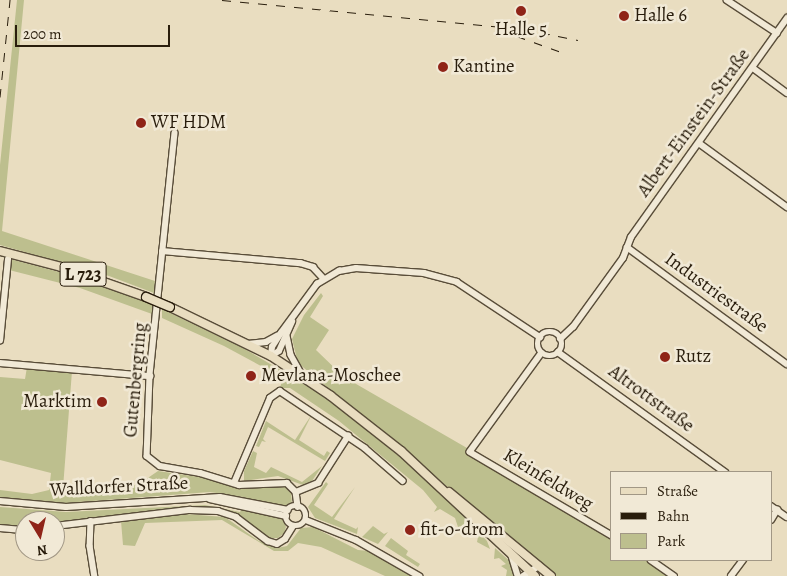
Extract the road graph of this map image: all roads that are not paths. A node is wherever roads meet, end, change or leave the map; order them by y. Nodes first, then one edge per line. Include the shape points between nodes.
1 (727, 0) edge
2 (787, 18) edge
3 (777, 33) junction
4 (753, 68) junction
5 (787, 93) edge
6 (175, 133) dead end
7 (700, 143) junction
8 (787, 207) edge
9 (628, 247) junction
10 (0, 251) edge
11 (162, 251) junction
12 (8, 259) dead end
13 (324, 278) junction
14 (284, 333) junction
15 (540, 337) junction
16 (560, 339) junction
17 (0, 341) edge
18 (248, 344) junction
19 (558, 352) junction
20 (542, 353) junction
21 (271, 356) junction
22 (0, 363) edge
23 (787, 364) edge
24 (302, 375) junction
25 (150, 376) junction
26 (348, 436) junction
27 (717, 466) junction
28 (714, 471) edge
29 (724, 471) edge
30 (403, 481) dead end
31 (435, 482) junction
32 (234, 484) junction
33 (296, 492) junction
34 (0, 501) edge
35 (298, 507) junction
36 (772, 507) edge
37 (778, 510) junction
38 (287, 513) junction
39 (787, 517) edge
40 (772, 519) edge
41 (306, 520) junction
42 (91, 521) junction
43 (65, 525) edge
44 (293, 526) junction
45 (0, 528) edge
46 (15, 529) edge
47 (610, 534) edge
48 (511, 554) junction
49 (653, 561) edge
50 (741, 561) edge
51 (539, 566) junction
52 (531, 575) edge
53 (95, 576) edge
54 (419, 576) edge
55 (518, 576) edge
56 (551, 576) edge
57 (674, 576) edge
58 (730, 576) edge

1 - 3 street
2 - 3 street, Albert-Einstein-Straße
3 - 4 street, Albert-Einstein-Straße
4 - 5 street
4 - 7 street, Albert-Einstein-Straße
6 - 11 street, Gutenbergring
7 - 8 street
7 - 9 street, Albert-Einstein-Straße via 631,237
9 - 16 street, Albert-Einstein-Straße via 573,328
9 - 23 street, Industriestraße
10 - 18 main road, L 723, bridge via 146,297
11 - 13 street via 300,263 313,267
11 - 25 street, Gutenbergring
12 - 17 street
13 - 14 street via 295,313
13 - 15 street via 356,268 439,276 464,285
14 - 18 street via 266,342
14 - 21 street via 272,347
14 - 24 street
15 - 16 street via 551,332
15 - 20 street via 538,347
16 - 19 street
18 - 21 main road, L 723
19 - 20 street via 550,356
19 - 27 street, Altrottstraße
20 - 47 street, Kleinfeldweg via 470,452
21 - 24 main road, L 723
22 - 25 street
24 - 31 main road, L 723 via 367,424
25 - 32 street, Gutenbergring via 145,447 149,459 160,466 200,473
26 - 30 street
26 - 32 street via 284,391 277,392 270,398
26 - 33 street via 318,483
27 - 28 street
27 - 29 street, Altrottstraße
31 - 48 main road, L 723
31 - 51 main road, L 723
32 - 33 street, Gutenbergring via 282,481
33 - 35 street
34 - 38 street, Walldorfer Straße via 66,507 209,499
35 - 38 street
35 - 41 street via 305,512
36 - 37 street
37 - 39 street
37 - 40 street
38 - 44 street
41 - 44 street
41 - 54 street via 356,540
42 - 43 street
42 - 44 street via 190,510 218,511 236,517 277,544 286,540
42 - 53 street
45 - 46 street
48 - 52 main road, L 723
48 - 55 street
49 - 57 street
50 - 58 street
51 - 52 street
51 - 56 main road, L 723

